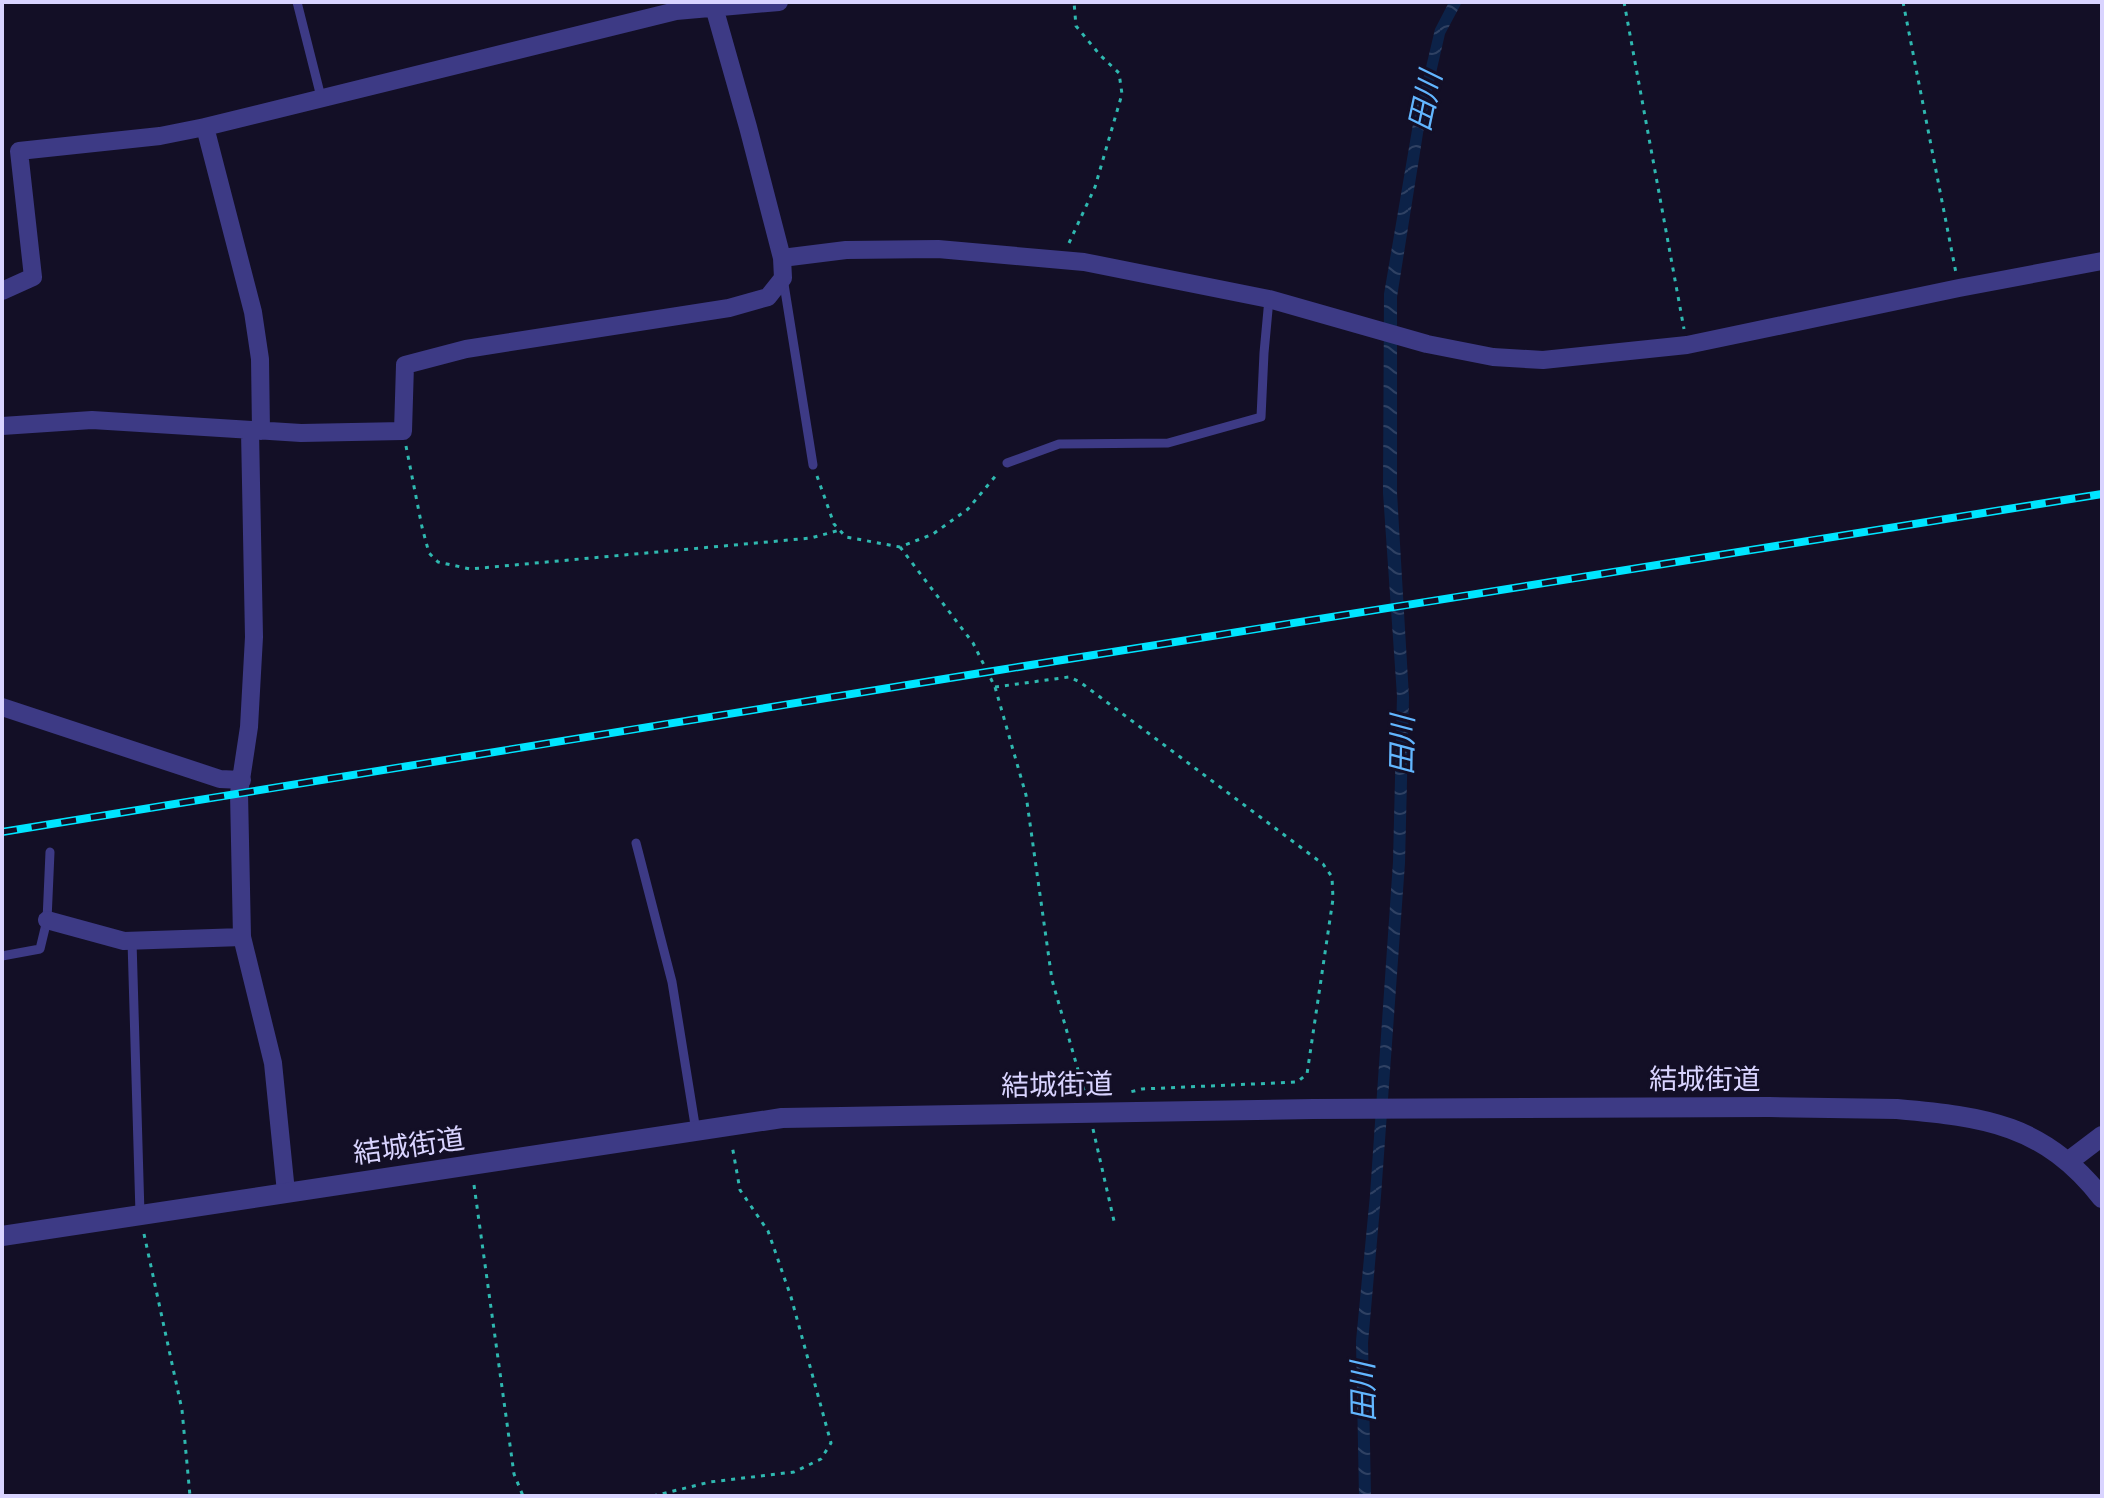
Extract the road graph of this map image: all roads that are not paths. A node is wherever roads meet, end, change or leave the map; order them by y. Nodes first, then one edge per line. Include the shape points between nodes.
1 (297, 2) edge
2 (779, 2) edge
3 (675, 7) edge
4 (714, 7) junction
5 (321, 97) junction
6 (205, 127) junction
7 (782, 258) junction
8 (2102, 261) edge
9 (783, 278) junction
10 (2, 291) edge
11 (1269, 299) junction
12 (2, 426) edge
13 (255, 431) junction
14 (1007, 463) road end
15 (813, 465) road end
16 (2, 707) edge
17 (242, 780) junction
18 (636, 843) dead end
19 (50, 852) dead end
20 (47, 920) junction
21 (242, 937) junction
22 (132, 941) junction
23 (2, 956) edge
24 (696, 1131) junction
25 (2102, 1136) edge
26 (2069, 1161) junction
27 (286, 1192) junction
28 (2102, 1198) edge
29 (140, 1214) junction
30 (2, 1236) edge

1 - 5 lane
2 - 4 street
3 - 4 street
3 - 5 street
4 - 7 street
5 - 6 street
6 - 10 street via 19,151 33,277
6 - 13 street via 253,312 260,359
7 - 9 street
7 - 11 street via 846,250 938,249 1062,259
8 - 11 street via 1687,345 1543,360 1427,344
9 - 13 street via 768,297 729,308 466,349 405,365 403,431
9 - 15 lane
11 - 14 lane via 1261,417 1168,443 1059,444
12 - 13 street via 92,420
13 - 17 street via 254,637
16 - 17 street via 220,779
17 - 21 street
18 - 24 lane via 672,982
19 - 20 lane
20 - 22 street
20 - 23 lane via 40,949
21 - 22 street
21 - 27 street via 273,1063
22 - 29 lane
24 - 26 street, 結城街道 via 782,1118 1089,1109 1897,1109 1991,1122 2028,1135
24 - 27 street, 結城街道
25 - 26 street
26 - 28 street, 結城街道
27 - 29 street, 結城街道
29 - 30 street, 結城街道

